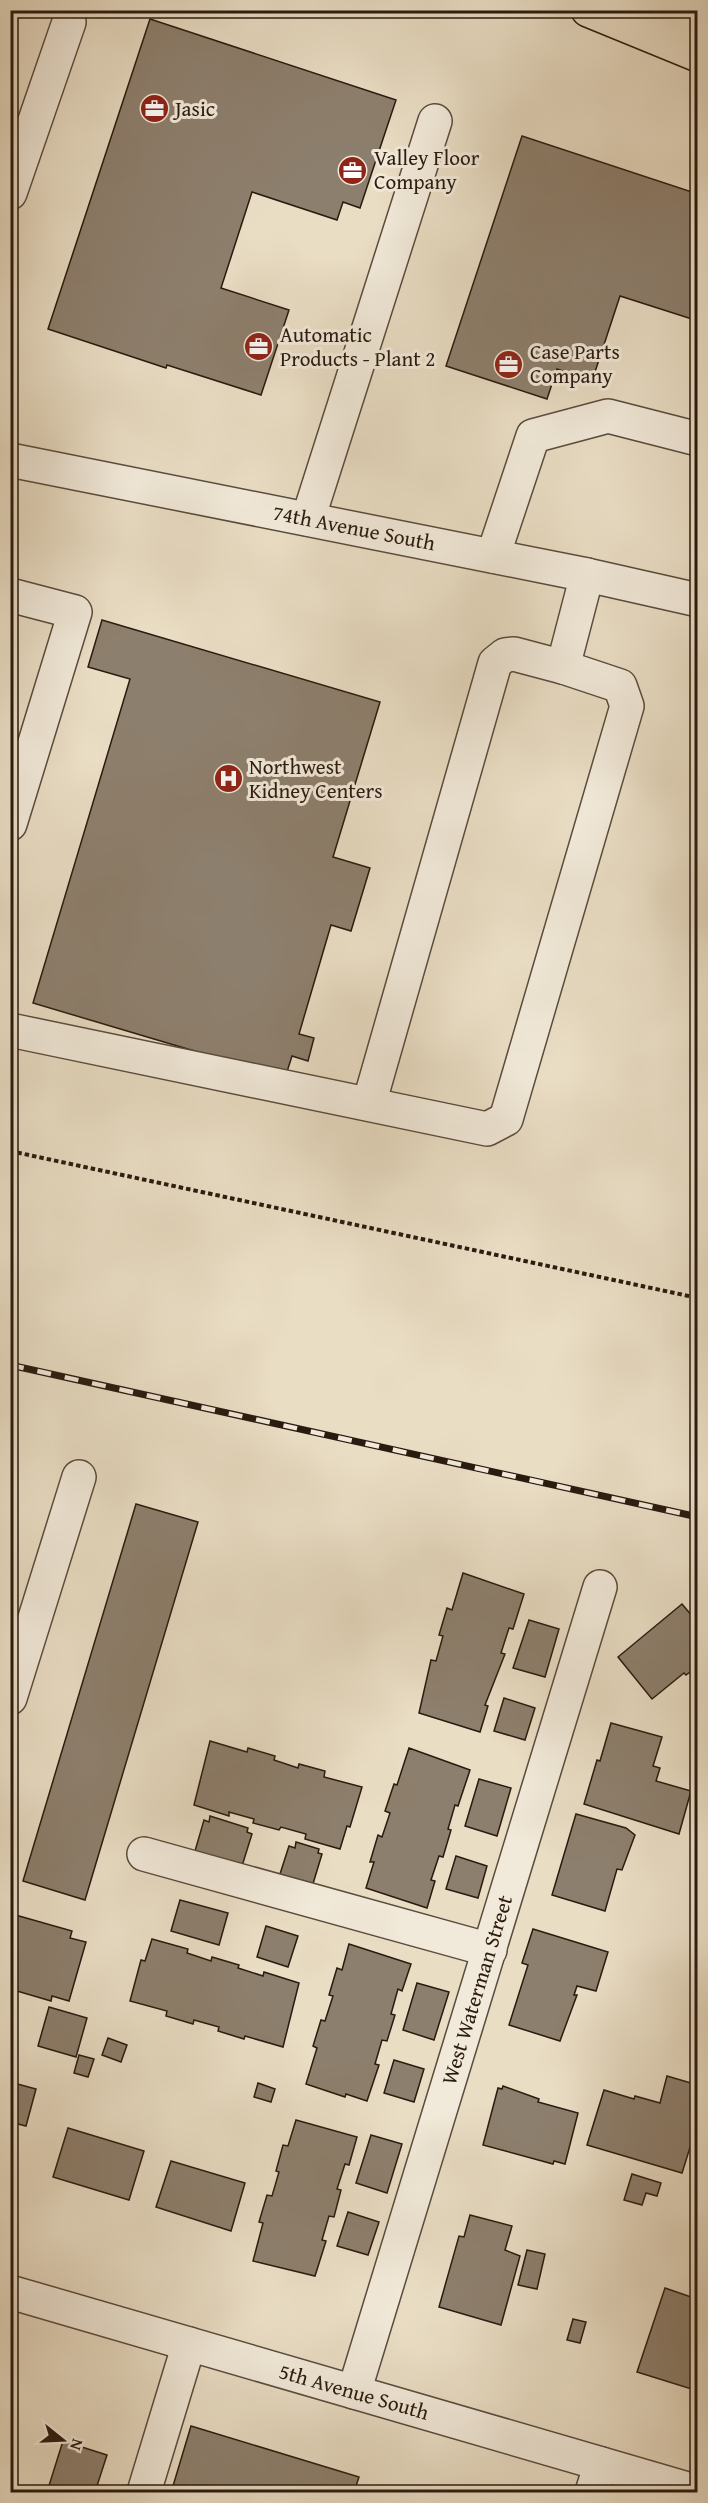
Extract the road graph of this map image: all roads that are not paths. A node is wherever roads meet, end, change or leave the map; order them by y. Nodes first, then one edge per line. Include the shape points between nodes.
1 (588, 10) edge
2 (656, 10) edge
3 (69, 22) dead end
4 (698, 23) edge
5 (698, 55) edge
6 (435, 121) dead end
7 (10, 193) edge
8 (698, 439) edge
9 (13, 469) edge
10 (308, 519) junction
11 (494, 556) junction
12 (587, 574) junction
13 (10, 595) edge
14 (698, 600) edge
15 (563, 667) junction
16 (10, 824) edge
17 (10, 1030) edge
18 (369, 1104) junction
19 (79, 1477) dead end
20 (600, 1587) dead end
21 (10, 1698) edge
22 (144, 1854) dead end
23 (490, 1950) junction
24 (10, 2292) edge
25 (189, 2344) junction
26 (354, 2392) junction
27 (596, 2478) edge
28 (698, 2492) edge
29 (144, 2493) edge

1 - 5 highway
2 - 4 highway
3 - 7 street
6 - 10 street
8 - 11 street via 608,416 533,436
9 - 10 street, 74th Avenue South
10 - 11 street, 74th Avenue South
11 - 12 street, 74th Avenue South
12 - 14 street, 74th Avenue South
12 - 15 street
13 - 16 street via 75,612
15 - 18 street via 514,654 495,663
15 - 18 street via 620,686 627,706 506,1119 488,1129
17 - 18 street
19 - 21 street
20 - 23 street, West Waterman Street
22 - 23 street
23 - 26 street, West Waterman Street
24 - 25 street, 5th Avenue South
25 - 26 street, 5th Avenue South
25 - 29 street
26 - 27 street, 5th Avenue South
27 - 28 street, 5th Avenue South

